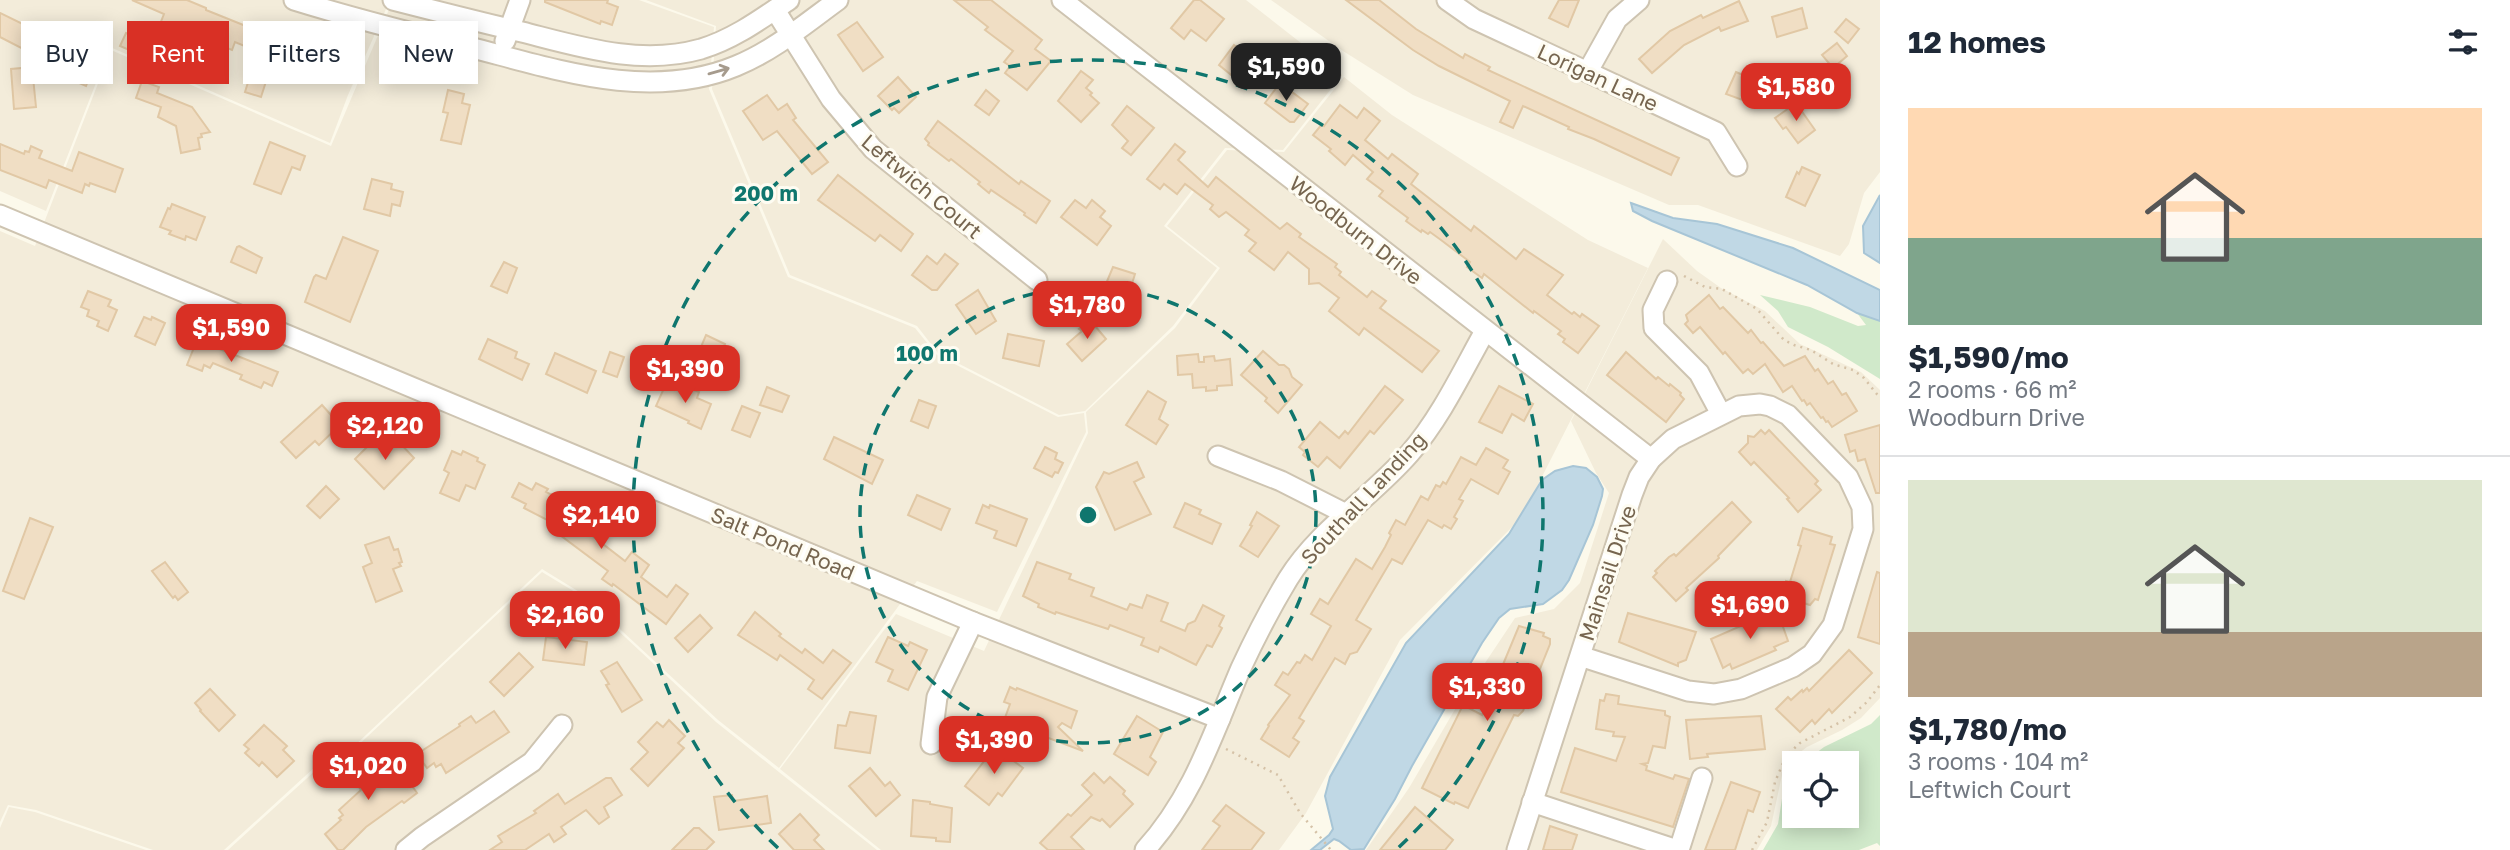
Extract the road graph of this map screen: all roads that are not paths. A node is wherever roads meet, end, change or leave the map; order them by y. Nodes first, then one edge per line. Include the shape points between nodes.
1 (294, 0) edge
2 (393, 0) edge
3 (520, 0) edge
4 (838, 0) edge
5 (1062, 0) edge
6 (1447, 0) edge
7 (1639, 0) edge
8 (782, 5) edge
9 (509, 29) junction
10 (791, 34) junction
11 (501, 55) junction
12 (1588, 71) junction
13 (1737, 166) dead end
14 (0, 215) edge
15 (1037, 280) dead end
16 (1667, 281) road end
17 (1485, 331) junction
18 (1721, 414) junction
19 (1218, 456) dead end
20 (1651, 459) junction
21 (1346, 514) junction
22 (973, 622) junction
23 (1580, 656) junction
24 (1220, 719) junction
25 (562, 725) dead end
26 (931, 744) dead end
27 (1702, 778) dead end
28 (1532, 802) junction
29 (407, 850) edge
30 (1145, 850) edge
31 (1517, 850) edge
32 (1678, 850) edge

1 - 11 street
2 - 9 street
3 - 9 street
4 - 10 street
5 - 17 street, Woodburn Drive
6 - 12 street, Lorigan Lane via 1474,19
7 - 12 street via 1617,19
8 - 9 street via 722,41 672,55 613,53
8 - 10 street, Leftwich Court
9 - 11 street
11 -> 10 street via 608,80 672,81 734,67
10 - 15 street, Leftwich Court via 831,99 873,149
12 - 13 street, Lorigan Lane via 1716,132
14 - 22 street, Salt Pond Road
16 - 18 street via 1653,310 1654,328 1699,373
17 - 20 street, Woodburn Drive
17 - 21 street, Southall Landing via 1410,453
18 - 20 street via 1672,439
18 - 23 street via 1749,404 1781,411 1855,487 1863,529 1828,635 1793,667 1741,689 1714,694 1688,691
19 - 21 street
20 - 23 street, Mainsail Drive via 1632,495
21 - 24 street, Southall Landing via 1290,577 1242,666
22 - 24 street, Salt Pond Road
22 - 26 street via 937,697
23 - 28 street, Mainsail Drive
24 - 30 street, Southall Landing via 1184,799
25 - 29 street via 533,762
27 - 32 street
28 - 31 street, Mainsail Drive
28 - 32 street

